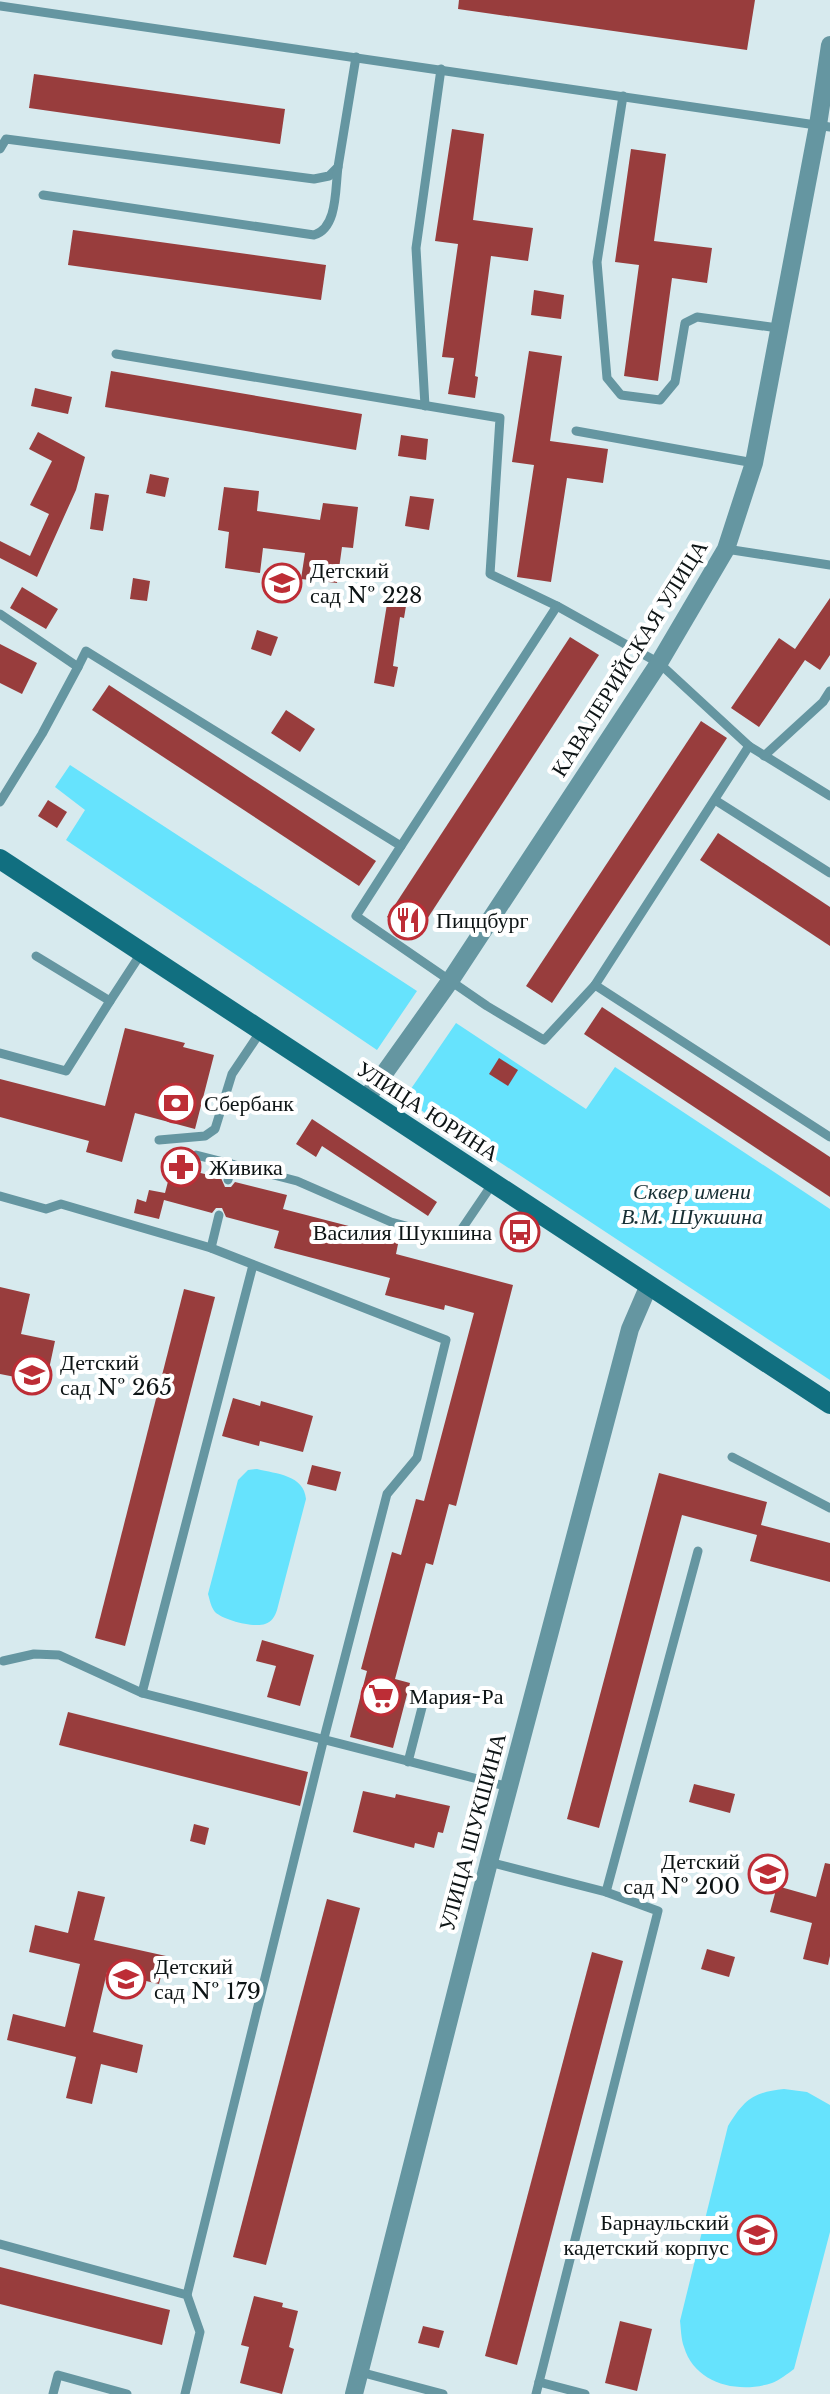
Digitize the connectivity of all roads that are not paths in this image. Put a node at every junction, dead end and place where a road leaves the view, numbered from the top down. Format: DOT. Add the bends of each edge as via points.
graph roads {
  1 [pos="0,6"];
  2 [pos="830,45"];
  3 [pos="356,57"];
  4 [pos="441,69"];
  5 [pos="623,96"];
  6 [pos="824,126"];
  7 [pos="0,149"];
  8 [pos="338,167"];
  9 [pos="43,195"];
  10 [pos="778,328"];
  11 [pos="116,354"];
  12 [pos="425,406"];
  13 [pos="576,431"];
  14 [pos="754,463"];
  15 [pos="726,549"];
  16 [pos="830,565"];
  17 [pos="557,606"];
  18 [pos="0,614"];
  19 [pos="659,663"];
  20 [pos="78,667"];
  21 [pos="830,691"];
  22 [pos="749,746"];
  23 [pos="764,756"];
  24 [pos="830,796"];
  25 [pos="715,800"];
  26 [pos="0,802"];
  27 [pos="401,846"];
  28 [pos="0,859"];
  29 [pos="830,873"];
  30 [pos="142,952"];
  31 [pos="36,956"];
  32 [pos="450,981"];
  33 [pos="595,985"];
  34 [pos="110,1001"];
  35 [pos="261,1031"];
  36 [pos="0,1053"];
  37 [pos="366,1099"];
  38 [pos="830,1137"];
  39 [pos="159,1140"];
  40 [pos="196,1155"];
  41 [pos="232,1164"];
  42 [pos="228,1180"];
  43 [pos="493,1183"];
  44 [pos="0,1196"];
  45 [pos="219,1215"];
  46 [pos="211,1248"];
  47 [pos="253,1265"];
  48 [pos="649,1285"];
  49 [pos="830,1404"];
  50 [pos="732,1457"];
  51 [pos="830,1508"];
  52 [pos="698,1551"];
  53 [pos="3,1661"];
  54 [pos="426,1692"];
  55 [pos="142,1693"];
  56 [pos="323,1742"];
  57 [pos="408,1762"];
  58 [pos="509,1787"];
  59 [pos="489,1862"];
  60 [pos="606,1892"];
  61 [pos="0,2244"];
  62 [pos="187,2295"];
  63 [pos="360,2372"];
  64 [pos="539,2382"];
  65 [pos="53,2394"];
  66 [pos="127,2394"];
  67 [pos="185,2394"];
  68 [pos="354,2394"];
  69 [pos="443,2394"];
  70 [pos="536,2394"];
  71 [pos="585,2394"];
  1 -- 3 [label="lane"];
  2 -- 6 [label="street, КАВАЛЕРИЙСКАЯ УЛИЦА"];
  3 -- 4 [label="lane"];
  3 -- 8 [label="lane"];
  4 -- 5 [label="lane"];
  4 -- 12 [label="lane" via="416,248"];
  5 -- 6 [label="lane"];
  5 -- 10 [label="lane" via="597,262 607,378 621,395 660,400 675,382 685,323 697,317"];
  6 -- 10 [label="street, КАВАЛЕРИЙСКАЯ УЛИЦА"];
  7 -- 8 [label="lane" via="6,139 314,179 329,176"];
  8 -- 9 [label="lane" via="330,220 322,233 314,235"];
  10 -- 14 [label="street, КАВАЛЕРИЙСКАЯ УЛИЦА"];
  11 -- 12 [label="lane"];
  12 -- 17 [label="lane" via="500,418 490,574"];
  13 -- 14 [label="lane"];
  14 -- 15 [label="street, КАВАЛЕРИЙСКАЯ УЛИЦА"];
  15 -- 16 [label="lane"];
  15 -- 19 [label="street, КАВАЛЕРИЙСКАЯ УЛИЦА"];
  17 -- 19 [label="lane"];
  17 -- 27 [label="lane"];
  18 -- 20 [label="lane"];
  19 -- 22 [label="lane"];
  19 -- 32 [label="street, КАВАЛЕРИЙСКАЯ УЛИЦА"];
  20 -- 26 [label="lane"];
  20 -- 27 [label="lane" via="86,651"];
  21 -- 23 [label="lane"];
  22 -- 23 [label="lane"];
  22 -- 25 [label="lane"];
  23 -- 24 [label="lane"];
  25 -- 29 [label="lane"];
  25 -- 33 [label="lane"];
  27 -- 32 [label="lane" via="356,916"];
  28 -- 30 [label="street, УЛИЦА ЮРИНА"];
  30 -- 34 [label="lane"];
  30 -- 35 [label="street, УЛИЦА ЮРИНА"];
  31 -- 34 [label="lane"];
  32 -- 33 [label="lane" via="544,1040"];
  32 -- 37 [label="street, КАВАЛЕРИЙСКАЯ УЛИЦА"];
  33 -- 38 [label="lane"];
  34 -- 36 [label="lane" via="66,1071"];
  35 -- 37 [label="street, УЛИЦА ЮРИНА"];
  35 -- 39 [label="lane" via="232,1074 215,1129 205,1136"];
  37 -- 43 [label="street, УЛИЦА ЮРИНА"];
  40 -- 41 [label="lane"];
  41 -- 42 [label="lane"];
  41 -- 43 [label="lane" via="297,1181 391,1222 455,1239"];
  43 -- 48 [label="street, УЛИЦА ЮРИНА"];
  44 -- 46 [label="lane" via="46,1209 61,1204"];
  45 -- 46 [label="lane"];
  46 -- 47 [label="lane"];
  47 -- 55 [label="lane"];
  47 -- 56 [label="lane" via="446,1340 417,1458 387,1494"];
  48 -- 49 [label="street, УЛИЦА ЮРИНА"];
  48 -- 58 [label="street, УЛИЦА ШУКШИНА" via="630,1329"];
  50 -- 51 [label="lane"];
  52 -- 60 [label="lane"];
  53 -- 55 [label="lane" via="59,1655"];
  54 -- 57 [label="lane"];
  55 -- 56 [label="lane"];
  56 -- 57 [label="lane"];
  56 -- 62 [label="lane"];
  57 -- 58 [label="lane"];
  58 -- 59 [label="street, УЛИЦА ШУКШИНА"];
  59 -- 60 [label="lane"];
  59 -- 63 [label="street, УЛИЦА ШУКШИНА"];
  60 -- 64 [label="lane" via="658,1911"];
  61 -- 62 [label="lane"];
  62 -- 67 [label="lane" via="200,2332"];
  63 -- 68 [label="street, УЛИЦА ШУКШИНА"];
  63 -- 69 [label="lane"];
  64 -- 70 [label="lane"];
  64 -- 71 [label="lane"];
  65 -- 66 [label="lane" via="58,2375"];
}
